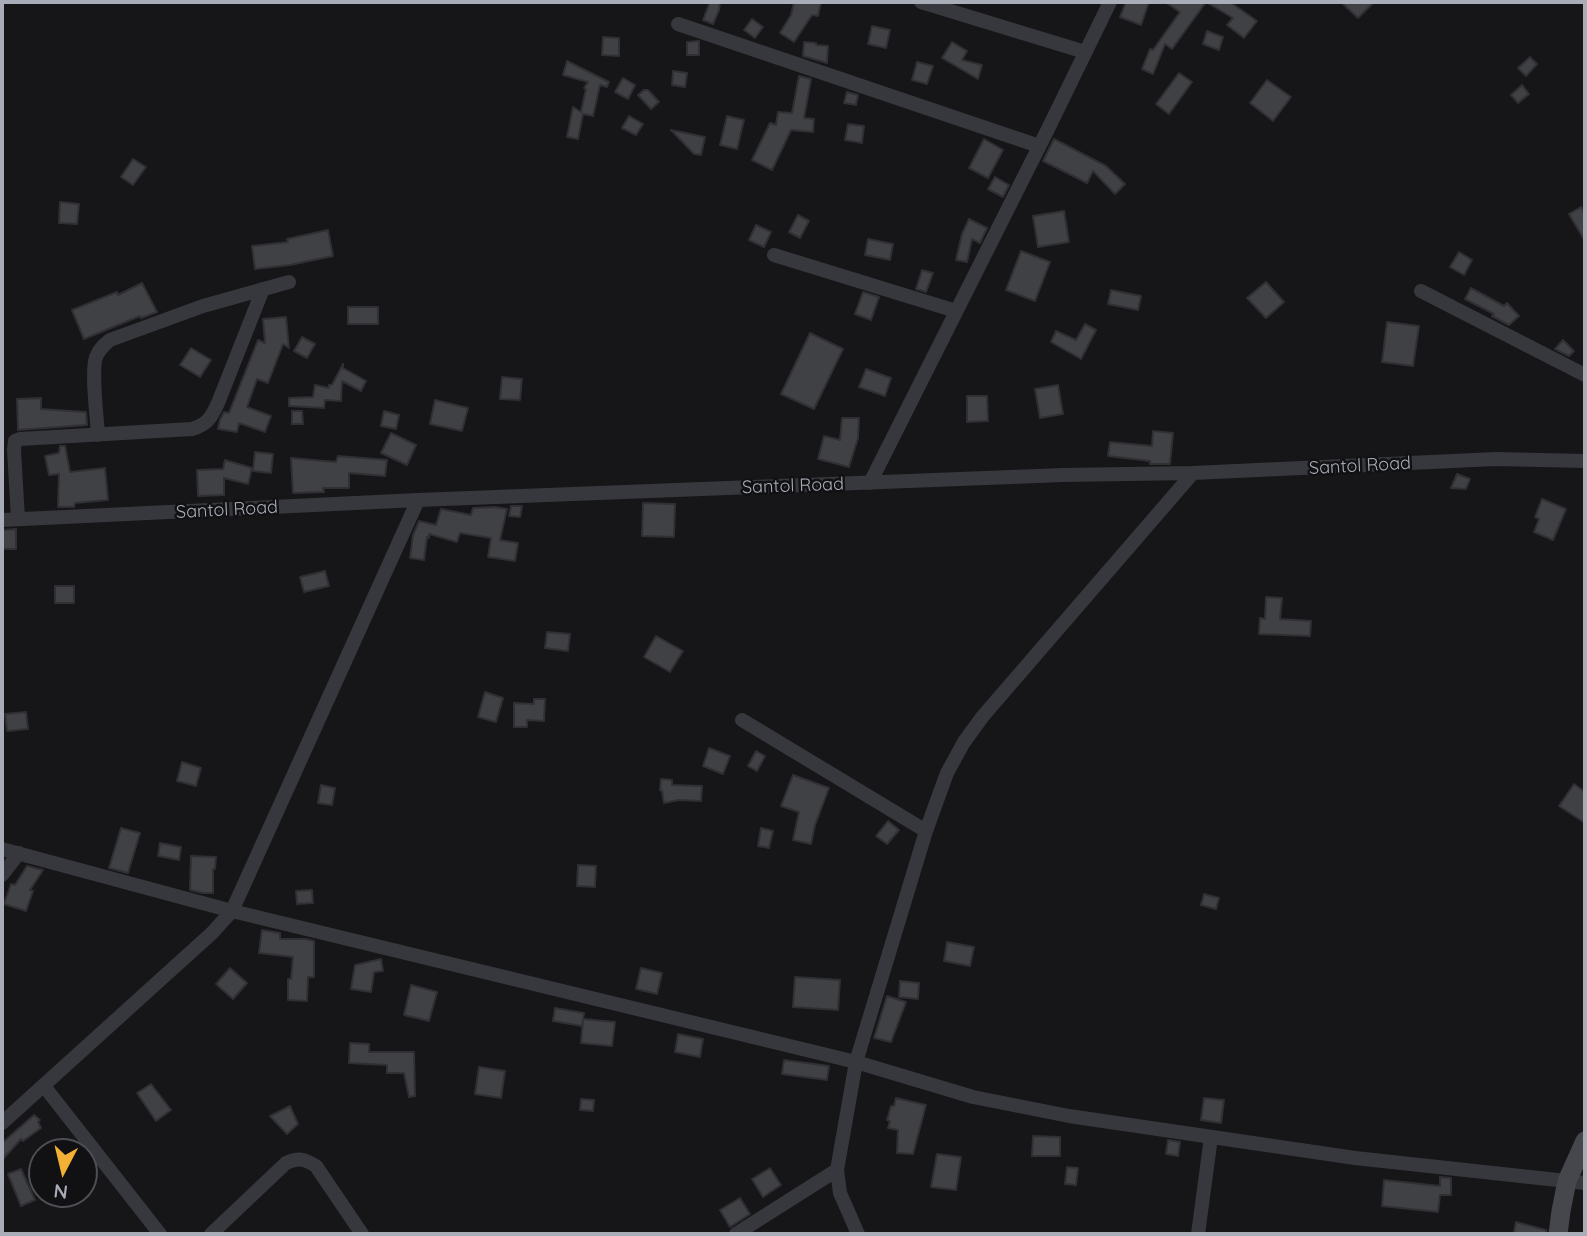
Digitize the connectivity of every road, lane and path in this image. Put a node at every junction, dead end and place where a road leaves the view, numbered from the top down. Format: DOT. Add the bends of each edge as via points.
graph roads {
  1 [pos="921,2"];
  2 [pos="1110,2"];
  3 [pos="678,24"];
  4 [pos="1086,52"];
  5 [pos="1039,146"];
  6 [pos="774,254"];
  7 [pos="289,282"];
  8 [pos="262,289"];
  9 [pos="1421,292"];
  10 [pos="956,311"];
  11 [pos="1585,375"];
  12 [pos="97,435"];
  13 [pos="1585,461"];
  14 [pos="1193,473"];
  15 [pos="870,483"];
  16 [pos="418,500"];
  17 [pos="18,519"];
  18 [pos="2,520"];
  19 [pos="742,720"];
  20 [pos="926,831"];
  21 [pos="2,849"];
  22 [pos="19,853"];
  23 [pos="2,875"];
  24 [pos="232,911"];
  25 [pos="856,1062"];
  26 [pos="44,1086"];
  27 [pos="2,1123"];
  28 [pos="1211,1137"];
  29 [pos="1585,1142"];
  30 [pos="836,1170"];
  31 [pos="1576,1182"];
  32 [pos="160,1234"];
  33 [pos="211,1234"];
  34 [pos="362,1234"];
  35 [pos="736,1234"];
  36 [pos="858,1234"];
  37 [pos="1198,1234"];
  38 [pos="1558,1234"];
  1 -- 4 [label="street"];
  2 -- 4 [label="street"];
  3 -- 5 [label="street"];
  4 -- 5 [label="street"];
  5 -- 10 [label="street"];
  6 -- 10 [label="street"];
  7 -- 8 [label="street"];
  8 -- 12 [label="street" via="218,403 204,425"];
  8 -- 12 [label="street" via="203,306 110,340 100,348 94,371"];
  9 -- 11 [label="street"];
  10 -- 15 [label="street"];
  12 -- 17 [label="street" via="15,441"];
  13 -- 14 [label="street, Santol Road" via="1496,459"];
  14 -- 15 [label="street, Santol Road"];
  14 -- 20 [label="street" via="983,716 947,773"];
  15 -- 16 [label="street, Santol Road"];
  16 -- 17 [label="street, Santol Road"];
  16 -- 24 [label="street"];
  17 -- 18 [label="street, Santol Road"];
  19 -- 20 [label="street"];
  20 -- 25 [label="street"];
  21 -- 22 [label="street"];
  22 -- 23 [label="street"];
  22 -- 24 [label="street"];
  24 -- 25 [label="street"];
  24 -- 26 [label="street"];
  25 -- 28 [label="street" via="973,1097"];
  25 -- 30 [label="street"];
  26 -- 27 [label="street"];
  26 -- 32 [label="street"];
  28 -- 31 [label="street"];
  28 -- 37 [label="street"];
  29 -- 31 [label="street"];
  30 -- 35 [label="street"];
  30 -- 36 [label="street" via="840,1193"];
  31 -- 38 [label="street" via="1561,1211"];
  33 -- 34 [label="street" via="286,1163 297,1158 316,1166"];
}
